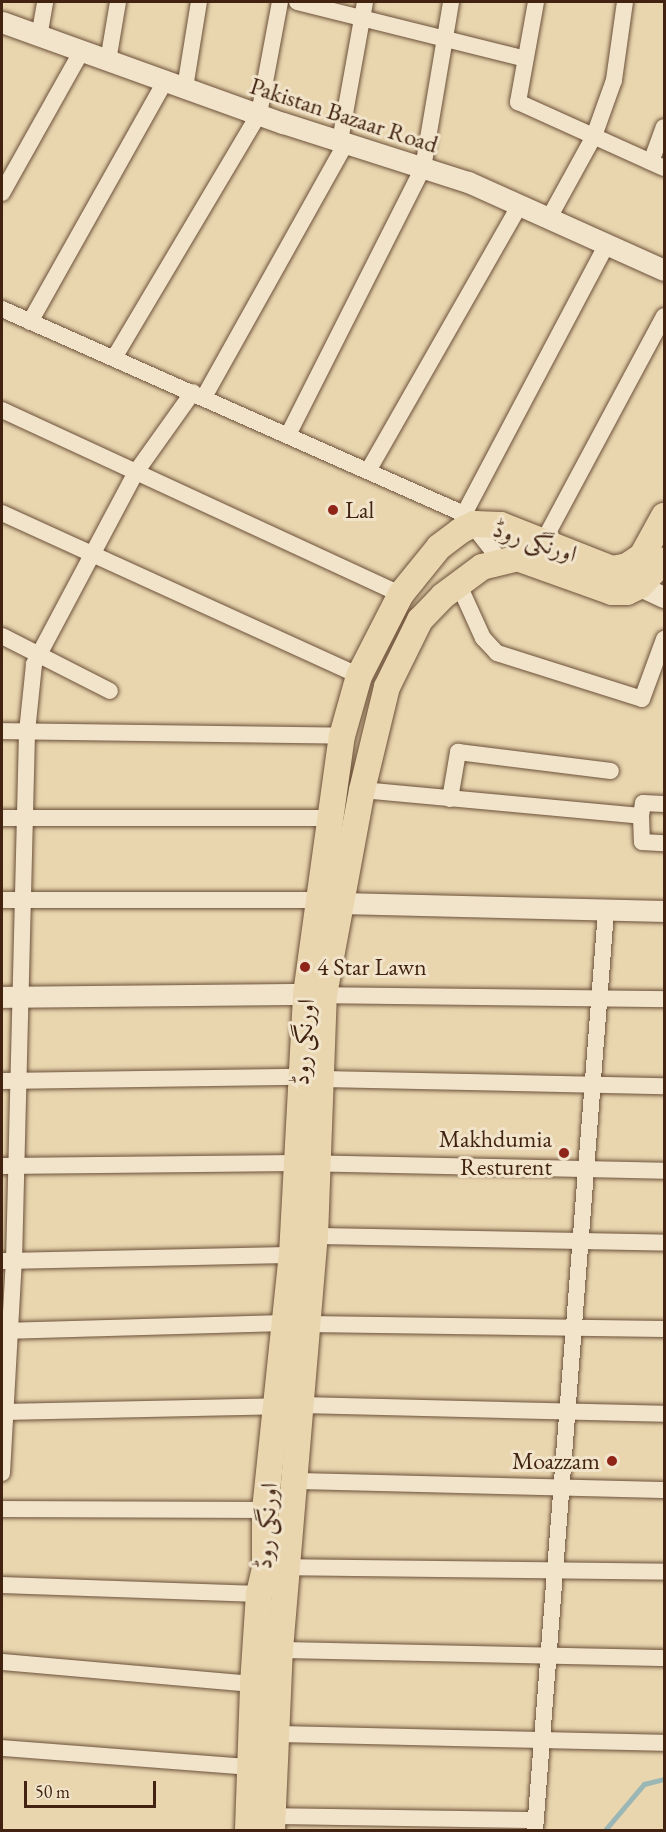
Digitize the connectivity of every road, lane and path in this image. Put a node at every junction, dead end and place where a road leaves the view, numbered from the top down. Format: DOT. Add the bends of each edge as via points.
graph roads {
  1 [pos="45,2"];
  2 [pos="118,2"];
  3 [pos="199,2"];
  4 [pos="280,2"];
  5 [pos="297,2"];
  6 [pos="451,2"];
  7 [pos="536,2"];
  8 [pos="625,2"];
  9 [pos="363,10"];
  10 [pos="3,25"];
  11 [pos="39,37"];
  12 [pos="444,38"];
  13 [pos="81,52"];
  14 [pos="525,58"];
  15 [pos="108,61"];
  16 [pos="175,85"];
  17 [pos="259,114"];
  18 [pos="664,127"];
  19 [pos="594,136"];
  20 [pos="343,142"];
  21 [pos="658,165"];
  22 [pos="423,168"];
  23 [pos="2,193"];
  24 [pos="520,205"];
  25 [pos="549,218"];
  26 [pos="607,244"];
  27 [pos="664,270"];
  28 [pos="2,309"];
  29 [pos="664,316"];
  30 [pos="30,322"];
  31 [pos="114,358"];
  32 [pos="198,394"];
  33 [pos="2,410"];
  34 [pos="288,435"];
  35 [pos="368,471"];
  36 [pos="136,472"];
  37 [pos="2,513"];
  38 [pos="664,516"];
  39 [pos="469,519"];
  40 [pos="544,540"];
  41 [pos="93,555"];
  42 [pos="500,560"];
  43 [pos="664,560"];
  44 [pos="620,567"];
  45 [pos="458,583"];
  46 [pos="640,586"];
  47 [pos="401,594"];
  48 [pos="664,597"];
  49 [pos="2,636"];
  50 [pos="664,639"];
  51 [pos="39,655"];
  52 [pos="359,676"];
  53 [pos="110,691"];
  54 [pos="2,731"];
  55 [pos="27,732"];
  56 [pos="342,736"];
  57 [pos="611,771"];
  58 [pos="362,790"];
  59 [pos="450,799"];
  60 [pos="664,804"];
  61 [pos="641,816"];
  62 [pos="2,818"];
  63 [pos="26,818"];
  64 [pos="329,818"];
  65 [pos="664,843"];
  66 [pos="2,900"];
  67 [pos="24,900"];
  68 [pos="329,902"];
  69 [pos="606,910"];
  70 [pos="664,911"];
  71 [pos="315,994"];
  72 [pos="12,997"];
  73 [pos="599,998"];
  74 [pos="664,999"];
  75 [pos="311,1078"];
  76 [pos="2,1081"];
  77 [pos="19,1081"];
  78 [pos="592,1084"];
  79 [pos="664,1086"];
  80 [pos="308,1163"];
  81 [pos="8,1166"];
  82 [pos="585,1169"];
  83 [pos="664,1171"];
  84 [pos="315,1236"];
  85 [pos="580,1241"];
  86 [pos="664,1243"];
  87 [pos="292,1256"];
  88 [pos="8,1261"];
  89 [pos="296,1324"];
  90 [pos="573,1328"];
  91 [pos="664,1329"];
  92 [pos="5,1331"];
  93 [pos="289,1405"];
  94 [pos="566,1411"];
  95 [pos="3,1412"];
  96 [pos="664,1414"];
  97 [pos="2,1473"];
  98 [pos="297,1481"];
  99 [pos="561,1486"];
  100 [pos="664,1490"];
  101 [pos="2,1509"];
  102 [pos="265,1510"];
  103 [pos="277,1567"];
  104 [pos="555,1568"];
  105 [pos="664,1572"];
  106 [pos="2,1585"];
  107 [pos="260,1593"];
  108 [pos="280,1650"];
  109 [pos="549,1656"];
  110 [pos="664,1658"];
  111 [pos="2,1662"];
  112 [pos="253,1684"];
  113 [pos="276,1734"];
  114 [pos="543,1740"];
  115 [pos="664,1743"];
  116 [pos="2,1748"];
  117 [pos="249,1767"];
  118 [pos="271,1823"];
  119 [pos="536,1825"];
  120 [pos="248,1830"];
  1 -- 11 [label="street"];
  2 -- 15 [label="street"];
  3 -- 16 [label="street"];
  4 -- 17 [label="street"];
  5 -- 9 [label="street"];
  6 -- 12 [label="street"];
  7 -- 14 [label="street"];
  8 -- 19 [label="street" via="614,80"];
  9 -- 12 [label="street"];
  9 -- 20 [label="street"];
  10 -- 11 [label="street, Pakistan Bazaar Road"];
  11 -- 13 [label="street, Pakistan Bazaar Road"];
  12 -- 14 [label="street"];
  12 -- 22 [label="street"];
  13 -- 15 [label="street, Pakistan Bazaar Road"];
  13 -- 23 [label="street"];
  14 -- 19 [label="street" via="518,102"];
  15 -- 16 [label="street, Pakistan Bazaar Road"];
  16 -- 17 [label="street, Pakistan Bazaar Road"];
  16 -- 30 [label="street"];
  17 -- 20 [label="street, Pakistan Bazaar Road"];
  17 -- 31 [label="street"];
  18 -- 21 [label="street"];
  19 -- 21 [label="street"];
  19 -- 25 [label="street"];
  20 -- 22 [label="street, Pakistan Bazaar Road"];
  20 -- 32 [label="street"];
  22 -- 24 [label="street, Pakistan Bazaar Road"];
  22 -- 34 [label="street"];
  24 -- 25 [label="street, Pakistan Bazaar Road"];
  24 -- 35 [label="street"];
  25 -- 26 [label="street, Pakistan Bazaar Road"];
  26 -- 27 [label="street, Pakistan Bazaar Road"];
  26 -- 39 [label="street"];
  28 -- 30 [label="street"];
  29 -- 40 [label="street"];
  30 -- 31 [label="street"];
  31 -- 32 [label="street"];
  32 -- 34 [label="street"];
  32 -- 36 [label="street"];
  33 -- 36 [label="street"];
  34 -- 35 [label="street"];
  35 -- 39 [label="street"];
  36 -- 41 [label="street"];
  36 -- 47 [label="street"];
  37 -- 41 [label="street"];
  38 -- 44 [label="main road" via="642,556"];
  39 -- 40 [label="main road, اورنگی روڈ"];
  39 -- 42 [label="street"];
  39 -- 47 [label="main road, اورنگی روڈ" via="439,547"];
  40 -- 44 [label="main road, اورنگی روڈ" via="612,568"];
  41 -- 51 [label="street"];
  41 -- 52 [label="street"];
  42 -- 45 [label="main road, اورنگی روڈ"];
  42 -- 46 [label="main road, اورنگی روڈ" via="517,558 612,591 627,592"];
  43 -- 46 [label="main road"];
  44 -- 46 [label="street"];
  45 -- 50 [label="street" via="483,638 497,652 642,699"];
  45 -- 58 [label="main road, اورنگی روڈ" via="420,620 405,646 387,687"];
  46 -- 48 [label="street"];
  47 -- 52 [label="main road, اورنگی روڈ"];
  49 -- 51 [label="street"];
  51 -- 53 [label="street"];
  51 -- 55 [label="street" via="34,664"];
  52 -- 56 [label="main road, اورنگی روڈ"];
  54 -- 55 [label="street"];
  55 -- 56 [label="street"];
  55 -- 63 [label="street"];
  56 -- 64 [label="main road, اورنگی روڈ"];
  57 -- 59 [label="street" via="458,752"];
  58 -- 59 [label="street"];
  58 -- 68 [label="main road, اورنگی روڈ"];
  59 -- 61 [label="street"];
  60 -- 61 [label="street" via="643,803"];
  61 -- 65 [label="street" via="642,842"];
  62 -- 63 [label="street"];
  63 -- 64 [label="street"];
  63 -- 67 [label="street"];
  64 -- 68 [label="main road, اورنگی روڈ"];
  66 -- 67 [label="street"];
  67 -- 68 [label="street"];
  67 -- 72 [label="street"];
  68 -- 69 [label="street"];
  68 -- 71 [label="main road, اورنگی روڈ"];
  69 -- 70 [label="street"];
  69 -- 73 [label="street"];
  71 -- 72 [label="street"];
  71 -- 73 [label="street"];
  71 -- 75 [label="main road, اورنگی روڈ"];
  72 -- 77 [label="street"];
  73 -- 74 [label="street"];
  73 -- 78 [label="street"];
  75 -- 77 [label="street"];
  75 -- 78 [label="street"];
  75 -- 80 [label="main road, اورنگی روڈ"];
  76 -- 77 [label="street"];
  77 -- 81 [label="street"];
  78 -- 79 [label="street"];
  78 -- 82 [label="street"];
  80 -- 81 [label="street"];
  80 -- 82 [label="street"];
  80 -- 84 [label="main road, اورنگی روڈ"];
  80 -- 87 [label="main road, اورنگی روڈ"];
  81 -- 88 [label="street"];
  82 -- 83 [label="street"];
  82 -- 85 [label="street"];
  84 -- 85 [label="street"];
  84 -- 89 [label="main road, اورنگی روڈ"];
  85 -- 86 [label="street"];
  85 -- 90 [label="street"];
  87 -- 88 [label="street"];
  87 -- 89 [label="main road, اورنگی روڈ"];
  88 -- 92 [label="street"];
  89 -- 90 [label="street"];
  89 -- 92 [label="street"];
  89 -- 93 [label="main road, اورنگی روڈ"];
  90 -- 91 [label="street"];
  90 -- 94 [label="street"];
  92 -- 95 [label="street"];
  93 -- 94 [label="street"];
  93 -- 95 [label="street"];
  93 -- 98 [label="main road, اورنگی روڈ"];
  93 -- 102 [label="main road, اورنگی روڈ"];
  94 -- 96 [label="street"];
  94 -- 99 [label="street"];
  95 -- 97 [label="street"];
  98 -- 99 [label="street"];
  98 -- 103 [label="main road, اورنگی روڈ"];
  99 -- 100 [label="street"];
  99 -- 104 [label="street"];
  101 -- 102 [label="street"];
  102 -- 103 [label="main road, اورنگی روڈ"];
  103 -- 104 [label="street"];
  103 -- 107 [label="main road, اورنگی روڈ"];
  103 -- 108 [label="main road, اورنگی روڈ"];
  104 -- 105 [label="street"];
  104 -- 109 [label="street"];
  106 -- 107 [label="street"];
  107 -- 112 [label="main road, اورنگی روڈ"];
  108 -- 109 [label="street"];
  108 -- 113 [label="main road, اورنگی روڈ"];
  109 -- 110 [label="street"];
  109 -- 114 [label="street"];
  111 -- 112 [label="street"];
  112 -- 117 [label="main road, اورنگی روڈ"];
  113 -- 114 [label="street"];
  113 -- 118 [label="main road, اورنگی روڈ"];
  114 -- 115 [label="street"];
  114 -- 119 [label="street"];
  116 -- 117 [label="street"];
  117 -- 120 [label="main road, اورنگی روڈ"];
  118 -- 119 [label="street"];
}
